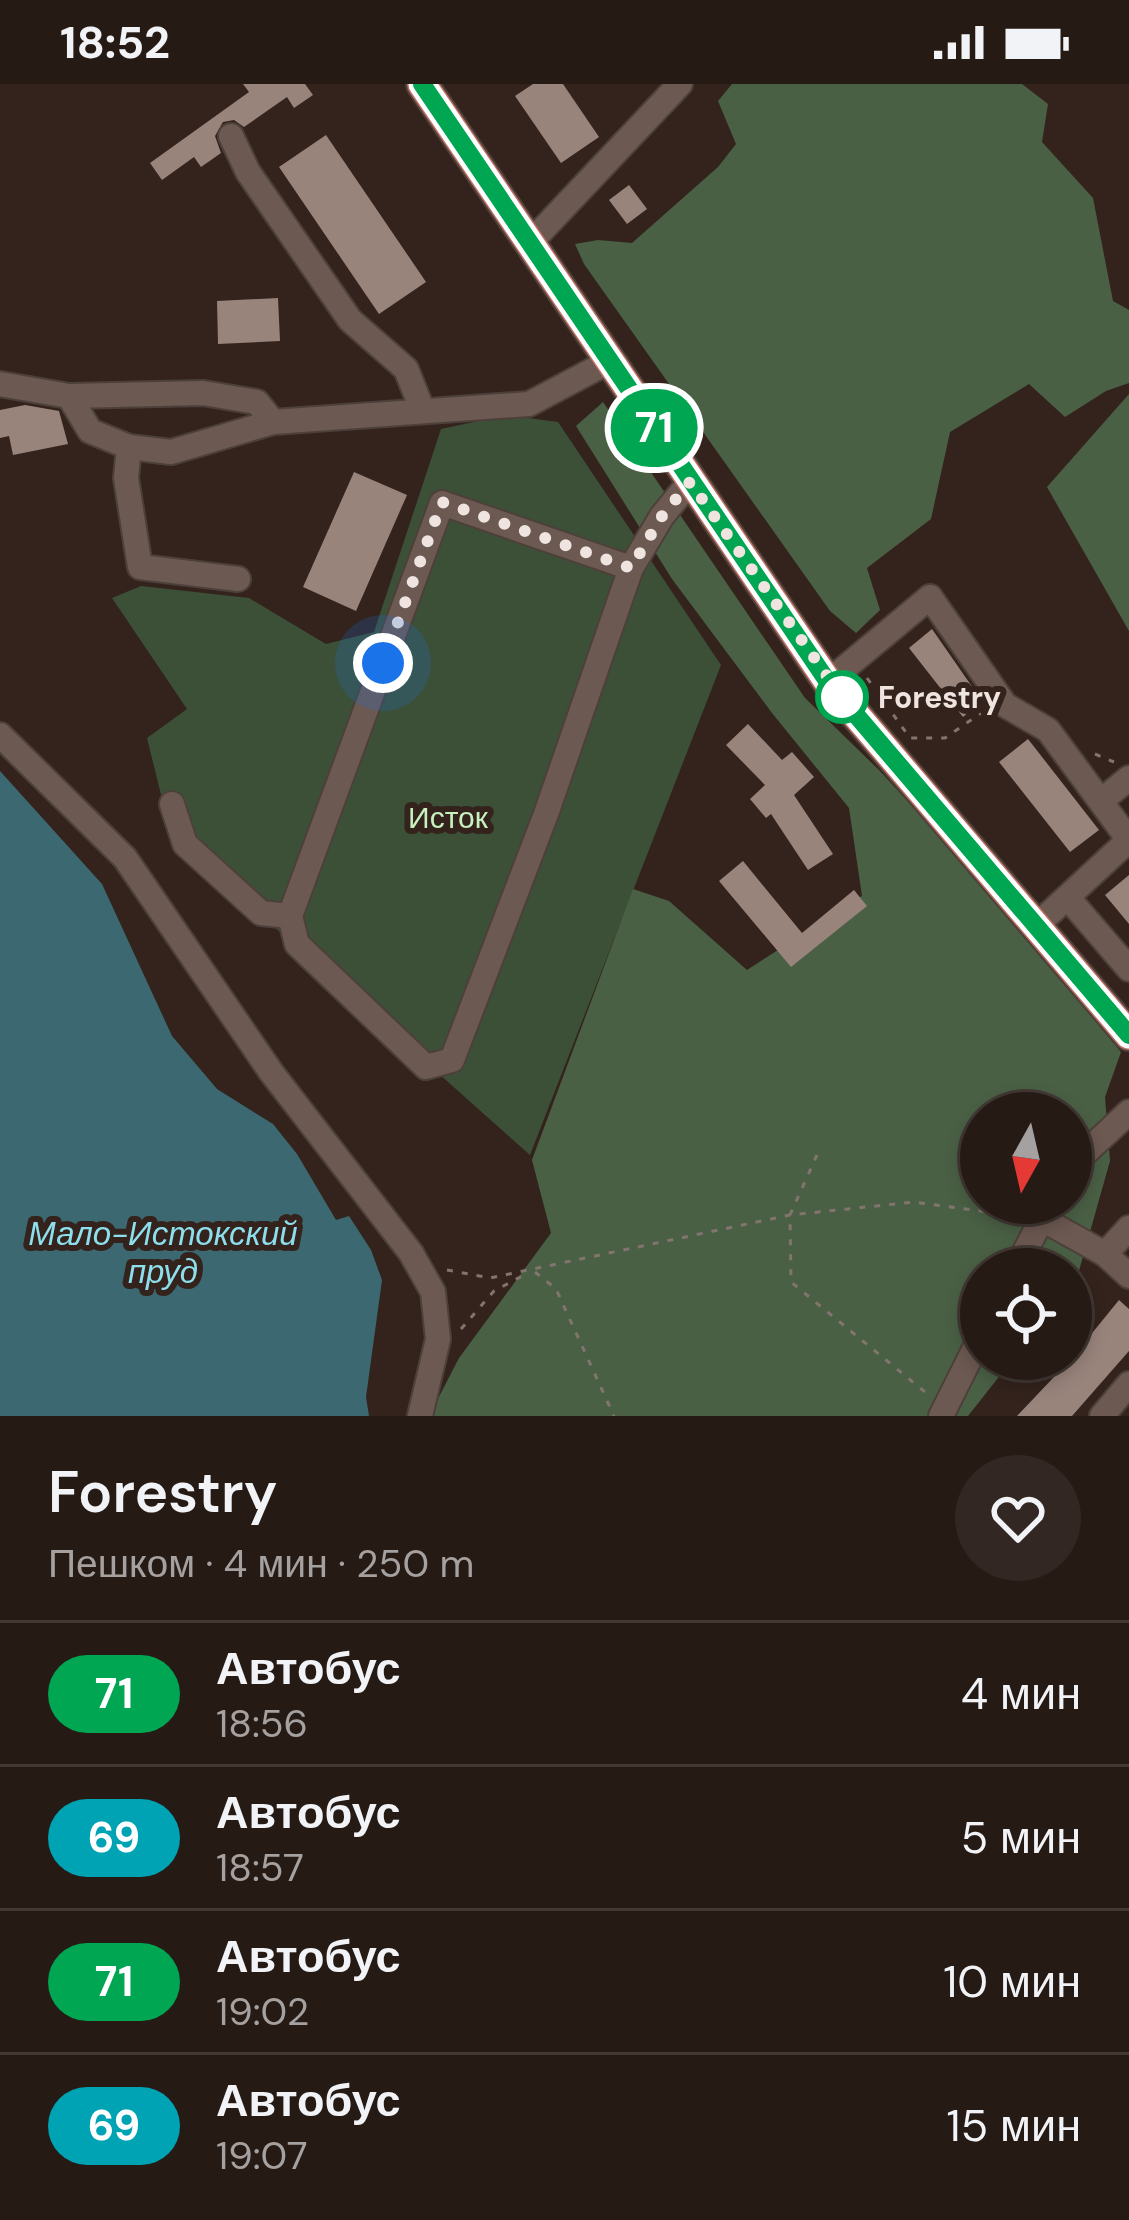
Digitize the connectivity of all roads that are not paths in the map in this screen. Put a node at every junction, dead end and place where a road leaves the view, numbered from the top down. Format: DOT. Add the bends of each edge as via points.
graph roads {
  1 [pos="422,84"];
  2 [pos="680,84"];
  3 [pos="231,136"];
  4 [pos="530,243"];
  5 [pos="610,361"];
  6 [pos="0,384"];
  7 [pos="69,395"];
  8 [pos="422,409"];
  9 [pos="272,422"];
  10 [pos="130,447"];
  11 [pos="690,482"];
  12 [pos="631,568"];
  13 [pos="238,579"];
  14 [pos="828,682"];
  15 [pos="0,735"];
  16 [pos="1129,778"];
  17 [pos="1101,801"];
  18 [pos="172,804"];
  19 [pos="1068,898"];
  20 [pos="290,916"];
  21 [pos="1037,925"];
  22 [pos="1129,969"];
  23 [pos="1129,1035"];
  24 [pos="1129,1112"];
  25 [pos="1092,1146"];
  26 [pos="1064,1224"];
  27 [pos="1129,1228"];
  28 [pos="1106,1254"];
  29 [pos="1129,1276"];
  30 [pos="960,1378"];
  31 [pos="1129,1384"];
  32 [pos="943,1412"];
  33 [pos="420,1416"];
  34 [pos="1102,1416"];
  1 -- 4 [label="main road"];
  2 -- 4 [label="street"];
  3 -- 8 [label="street" via="350,320 406,369"];
  4 -- 5 [label="main road"];
  5 -- 8 [label="street" via="529,404"];
  5 -- 11 [label="main road"];
  6 -- 7 [label="street"];
  7 -- 9 [label="street" via="203,393 257,402"];
  7 -- 10 [label="street" via="90,430"];
  8 -- 9 [label="street"];
  9 -- 10 [label="street" via="172,452"];
  10 -- 13 [label="street" via="126,478 140,567"];
  11 -- 12 [label="street"];
  11 -- 14 [label="main road"];
  12 -- 20 [label="street" via="442,502"];
  12 -- 20 [label="street" via="452,1060 426,1067 298,944"];
  14 -- 17 [label="street" via="931,597 1005,705 1048,730"];
  14 -- 21 [label="main road"];
  15 -- 33 [label="street" via="125,858 271,1072 411,1253 433,1292 438,1339"];
  16 -- 17 [label="street"];
  17 -- 19 [label="street" via="1129,840"];
  18 -- 20 [label="street" via="185,844 260,913"];
  19 -- 21 [label="street"];
  19 -- 22 [label="street"];
  21 -- 23 [label="main road"];
  24 -- 25 [label="street"];
  26 -- 28 [label="street"];
  27 -- 28 [label="street"];
  28 -- 29 [label="street"];
  30 -- 32 [label="street"];
  31 -- 34 [label="street"];
}
